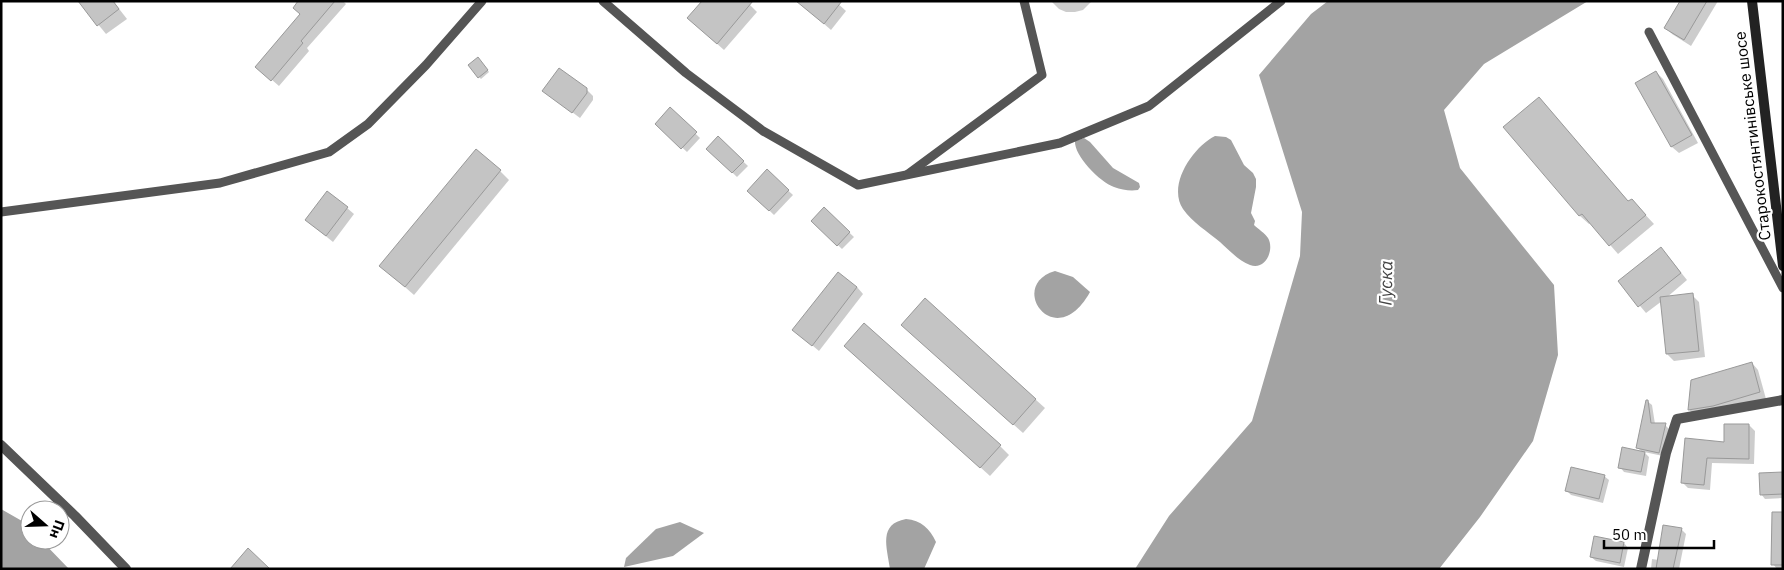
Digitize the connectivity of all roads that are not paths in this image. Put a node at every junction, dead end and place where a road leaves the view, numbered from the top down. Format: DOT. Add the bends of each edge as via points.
graph roads {
  1 [pos="482,1"];
  2 [pos="603,1"];
  3 [pos="1024,1"];
  4 [pos="1281,1"];
  5 [pos="1752,1"];
  6 [pos="1649,32"];
  7 [pos="906,175"];
  8 [pos="1,212"];
  9 [pos="1783,266"];
  10 [pos="1783,288"];
  11 [pos="1783,400"];
  12 [pos="1,445"];
  13 [pos="126,569"];
  14 [pos="1641,569"];
  1 -- 8 [label="lane" via="426,65 374,117 329,152 220,183"];
  2 -- 7 [label="lane" via="686,74 763,132 858,185"];
  3 -- 7 [label="lane" via="1042,75"];
  4 -- 7 [label="lane" via="1149,106 1060,143"];
  5 -- 9 [label="main road, Старокостянтинівське шосе"];
  6 -- 10 [label="lane"];
  11 -- 14 [label="street" via="1678,420 1666,453"];
  12 -- 13 [label="street"];
}
